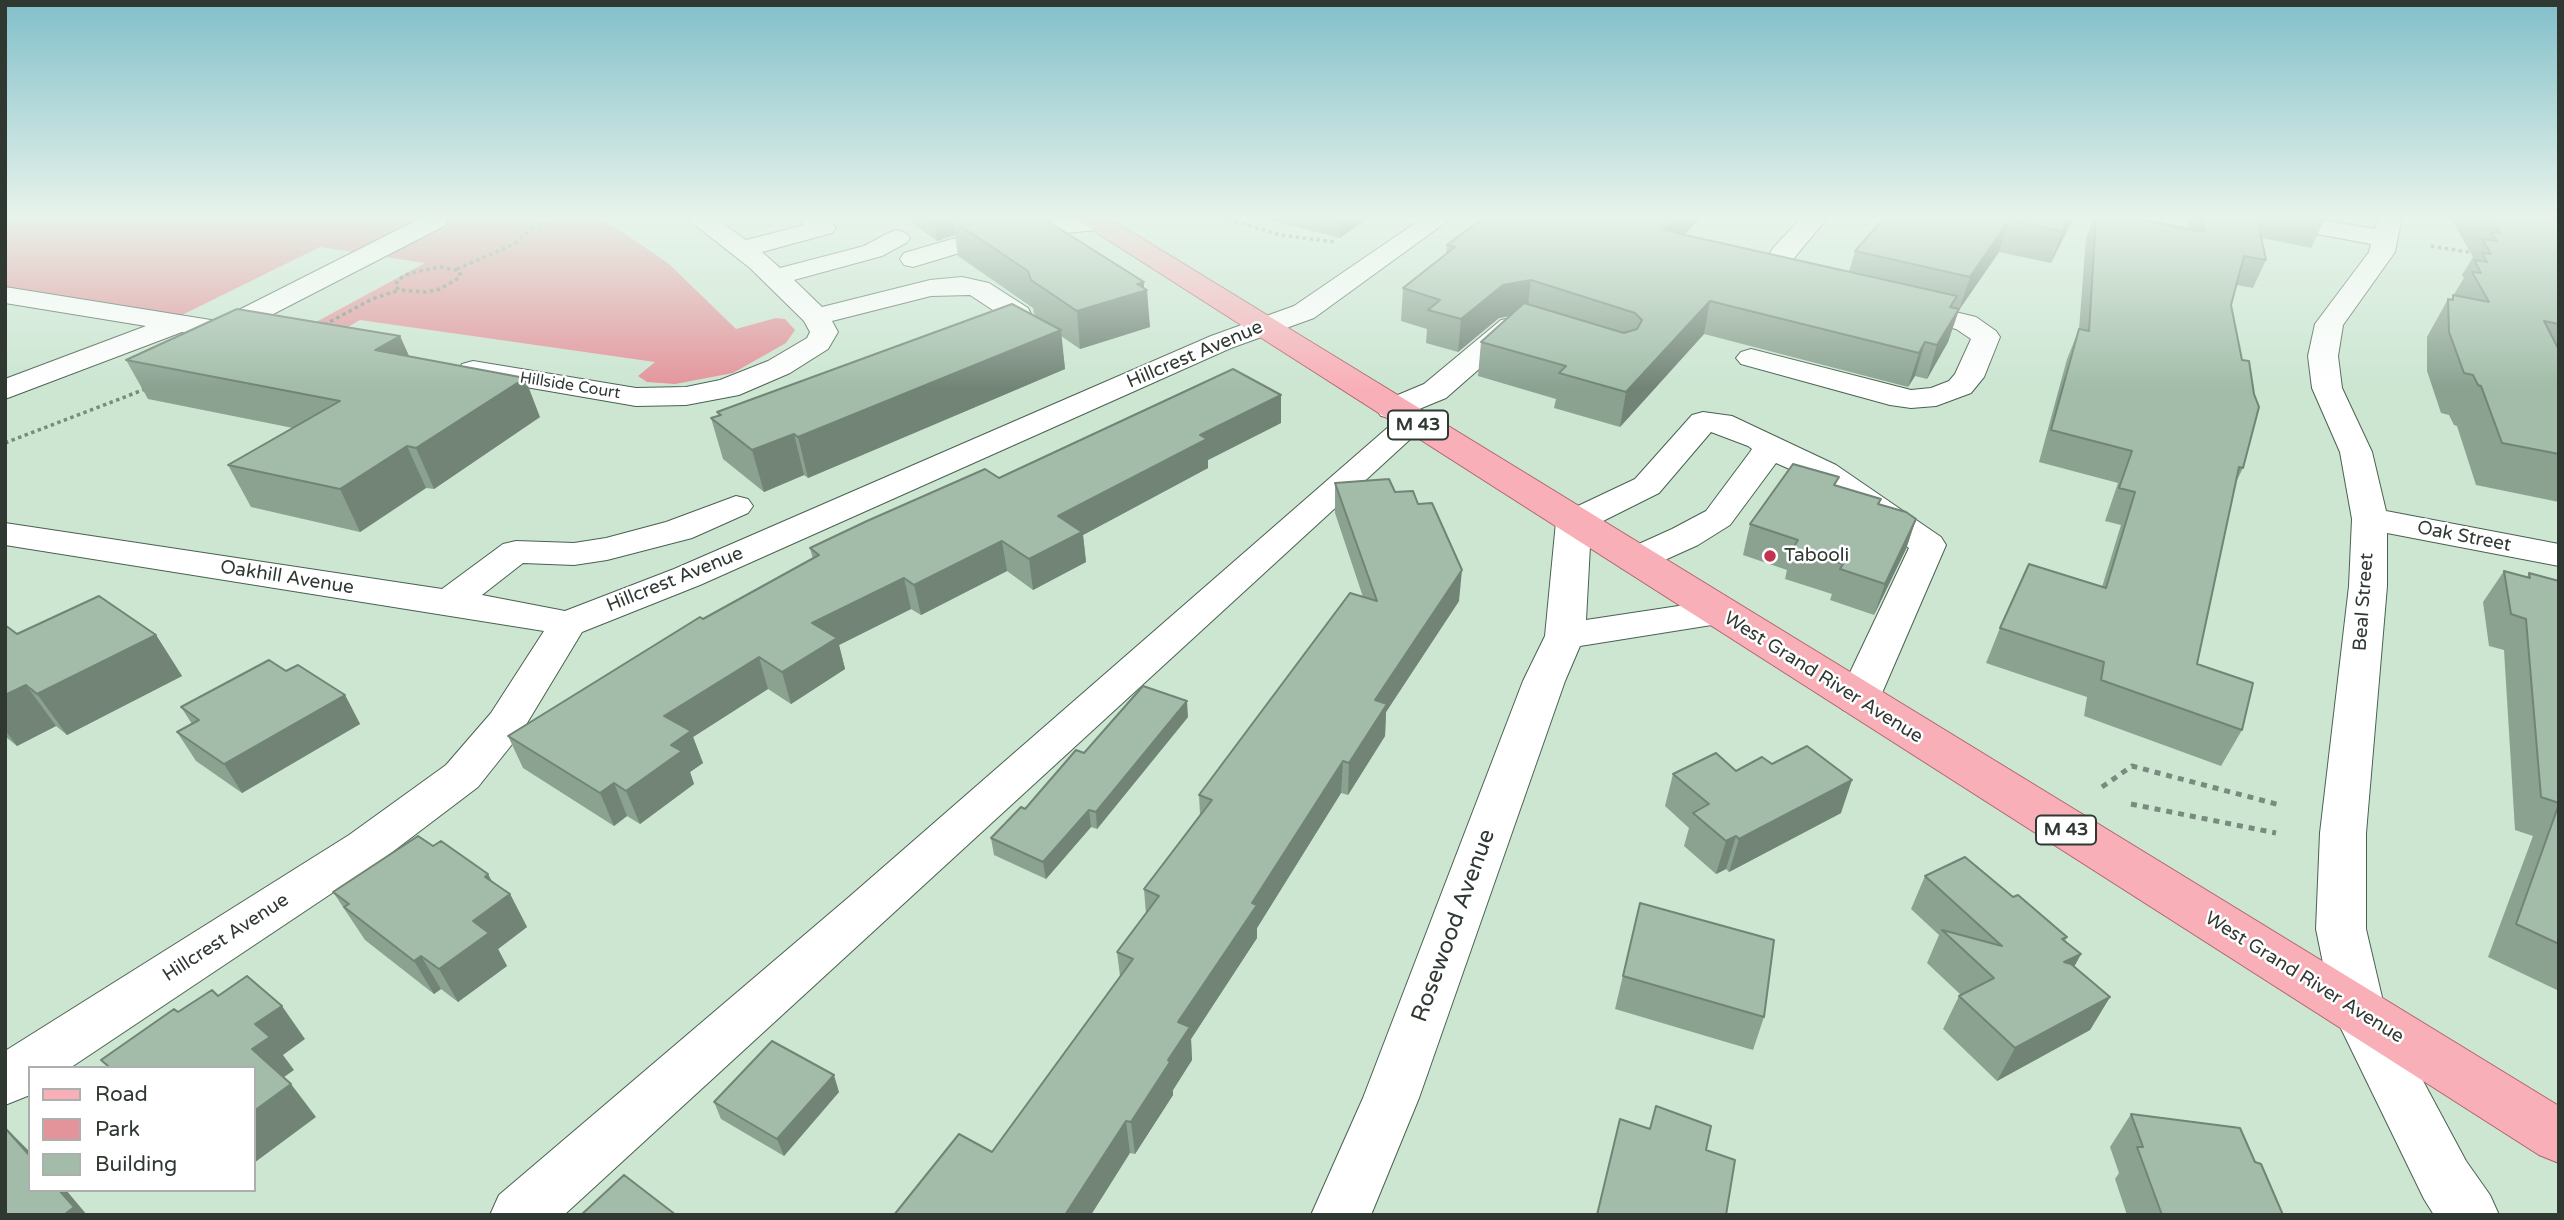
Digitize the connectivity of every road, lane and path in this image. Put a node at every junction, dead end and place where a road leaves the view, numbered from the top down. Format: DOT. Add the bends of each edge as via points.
graph roads {
  1 [pos="330,274"];
  2 [pos="408,274"];
  3 [pos="460,274"];
  4 [pos="772,274"];
  5 [pos="787,274"];
  6 [pos="931,274"];
  7 [pos="1178,274"];
  8 [pos="1359,274"];
  9 [pos="1781,274"];
  10 [pos="2367,274"];
  11 [pos="776,277"];
  12 [pos="930,288"];
  13 [pos="399,290"];
  14 [pos="1832,291"];
  15 [pos="5,295"];
  16 [pos="1872,300"];
  17 [pos="816,317"];
  18 [pos="177,324"];
  19 [pos="324,325"];
  20 [pos="1262,327"];
  21 [pos="221,330"];
  22 [pos="1549,332"];
  23 [pos="281,339"];
  24 [pos="969,348"];
  25 [pos="1751,358"];
  26 [pos="445,366"];
  27 [pos="155,386"];
  28 [pos="5,390"];
  29 [pos="1403,415"];
  30 [pos="5,443"];
  31 [pos="1769,447"];
  32 [pos="736,506"];
  33 [pos="2370,519"];
  34 [pos="1574,522"];
  35 [pos="5,534"];
  36 [pos="2559,555"];
  37 [pos="1634,560"];
  38 [pos="449,603"];
  39 [pos="1718,612"];
  40 [pos="568,624"];
  41 [pos="1566,636"];
  42 [pos="1858,700"];
  43 [pos="2102,787"];
  44 [pos="2131,804"];
  45 [pos="2280,805"];
  46 [pos="2276,833"];
  47 [pos="2359,1012"];
  48 [pos="28,1066"];
  49 [pos="28,1066"];
  50 [pos="5,1081"];
  51 [pos="2559,1137"];
  52 [pos="520,1215"];
  53 [pos="1341,1215"];
  54 [pos="2469,1215"];
  1 -- 21 [label="street"];
  2 -- 13 [label="path" via="395,285"];
  3 -- 13 [label="path" via="440,289"];
  4 -- 11 [label="street"];
  5 -- 11 [label="street"];
  6 -- 12 [label="street" via="938,280"];
  7 -- 20 [label="main road, West Grand River Avenue / M 43"];
  8 -- 20 [label="street, Hillcrest Avenue" via="1304,312"];
  9 -- 14 [label="street"];
  10 -- 33 [label="street, Beal Street" via="2329,324 2323,356 2327,388 2356,452"];
  11 -- 17 [label="street"];
  12 -- 17 [label="street"];
  12 -- 24 [label="street" via="962,285 979,289 1018,314 1021,322 1012,331"];
  13 -- 19 [label="path"];
  15 -- 18 [label="street"];
  16 -- 25 [label="street" via="1966,323 1986,337 1969,377 1960,387 1936,397 1911,399"];
  17 -- 26 [label="street, Hillside Court" via="824,332 805,352 728,388 686,396 636,397"];
  18 -- 21 [label="street"];
  18 -- 28 [label="street"];
  20 -- 29 [label="main road, West Grand River Avenue / M 43"];
  20 -- 40 [label="street, Hillcrest Avenue" via="687,577"];
  21 -- 23 [label="street"];
  22 -- 29 [label="street" via="1526,324 1511,326"];
  27 -- 30 [label="path"];
  29 -- 34 [label="main road, West Grand River Avenue / M 43"];
  29 -- 52 [label="street" via="866,911"];
  31 -- 34 [label="street" via="1721,423 1703,422 1647,486"];
  31 -- 37 [label="street" via="1718,518"];
  31 -- 42 [label="street" via="1824,472 1927,545"];
  32 -- 38 [label="street" via="679,530 607,549 574,554 516,552"];
  33 -- 36 [label="street, Oak Street"];
  33 -- 47 [label="street, Beal Street" via="2368,586 2343,832 2341,929"];
  34 -- 37 [label="main road, West Grand River Avenue / M 43"];
  34 -- 41 [label="street, Rosewood Avenue"];
  35 -- 38 [label="street, Oakhill Avenue"];
  37 -- 39 [label="main road, West Grand River Avenue / M 43"];
  38 -- 40 [label="street, Oakhill Avenue"];
  39 -- 41 [label="street"];
  39 -- 42 [label="main road, West Grand River Avenue / M 43"];
  40 -- 48 [label="street, Hillcrest Avenue" via="506,723 462,776 366,847"];
  41 -- 53 [label="street, Rosewood Avenue" via="1544,681 1391,1098"];
  42 -- 47 [label="main road, West Grand River Avenue / M 43"];
  43 -- 45 [label="path" via="2132,766"];
  44 -- 46 [label="path"];
  47 -- 51 [label="main road, West Grand River Avenue / M 43"];
  47 -- 54 [label="street, Beal Street" via="2445,1180"];
  49 -- 50 [label="street, Hillcrest Avenue"];
}
